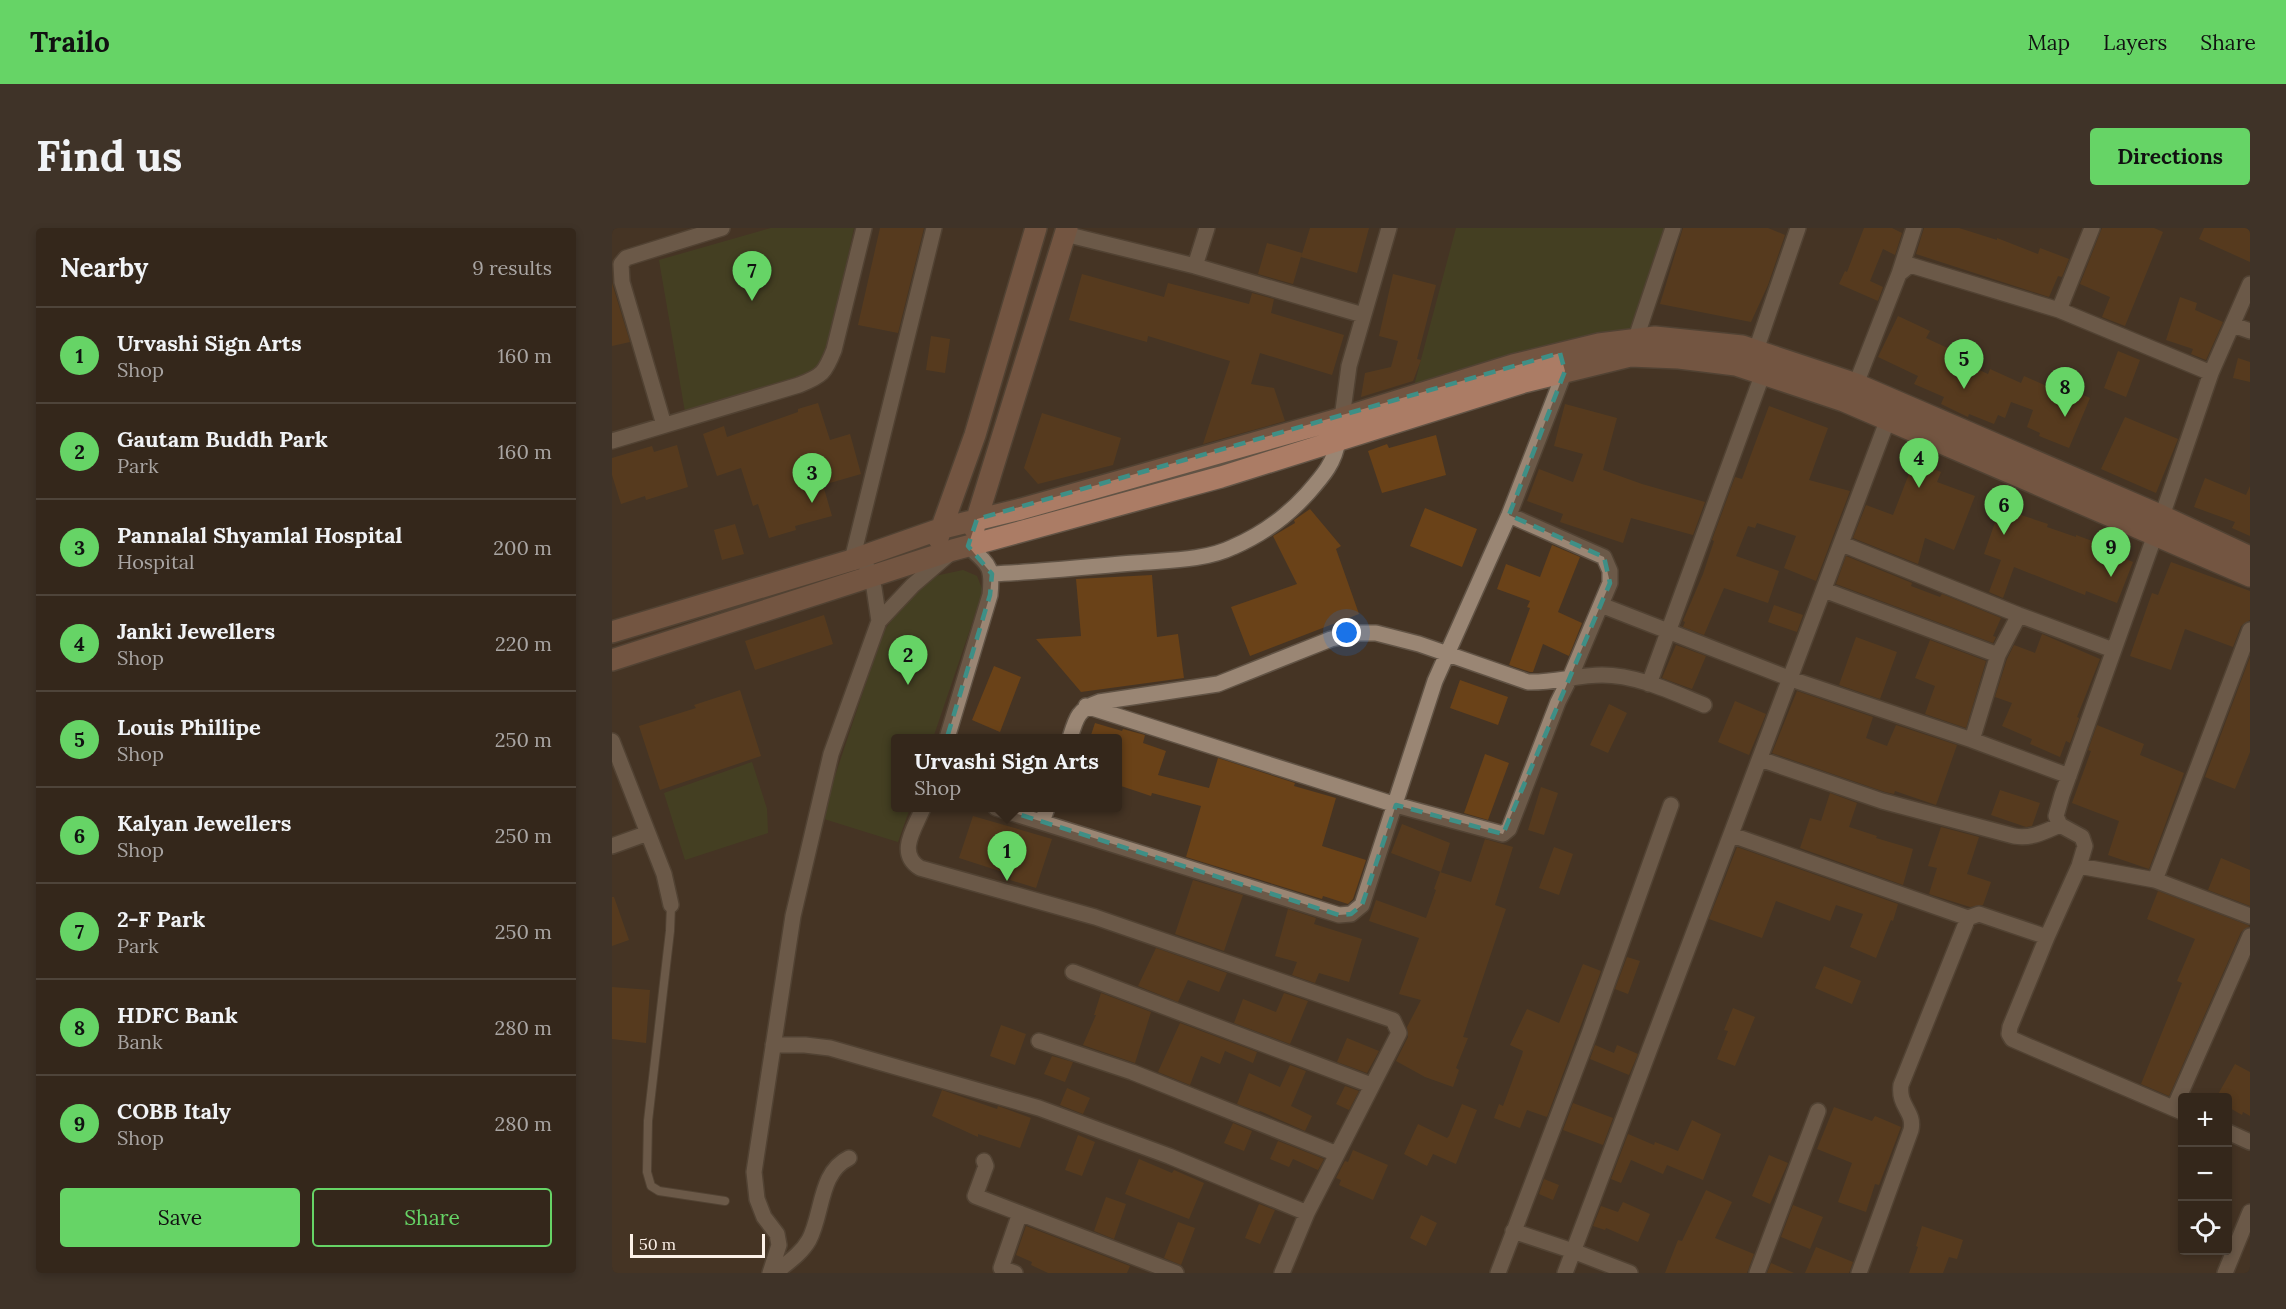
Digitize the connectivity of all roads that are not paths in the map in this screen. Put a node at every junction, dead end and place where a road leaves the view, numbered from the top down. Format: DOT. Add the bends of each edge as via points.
graph roads {
  1 [pos="722,228"];
  2 [pos="864,228"];
  3 [pos="934,228"];
  4 [pos="1036,228"];
  5 [pos="1207,228"];
  6 [pos="1389,228"];
  7 [pos="1673,228"];
  8 [pos="1798,228"];
  9 [pos="1914,228"];
  10 [pos="2092,228"];
  11 [pos="1066,231"];
  12 [pos="1196,266"];
  13 [pos="1899,274"];
  14 [pos="2250,284"];
  15 [pos="2059,310"];
  16 [pos="1363,315"];
  17 [pos="2233,325"];
  18 [pos="2250,331"];
  19 [pos="1636,338"];
  20 [pos="1756,350"];
  21 [pos="1562,362"];
  22 [pos="1763,373"];
  23 [pos="2211,374"];
  24 [pos="1856,384"];
  25 [pos="1342,418"];
  26 [pos="1888,419"];
  27 [pos="664,425"];
  28 [pos="1338,440"];
  29 [pos="612,441"];
  30 [pos="1509,515"];
  31 [pos="977,519"];
  32 [pos="2158,526"];
  33 [pos="943,528"];
  34 [pos="1842,544"];
  35 [pos="961,548"];
  36 [pos="2250,557"];
  37 [pos="858,558"];
  38 [pos="929,558"];
  39 [pos="992,574"];
  40 [pos="2250,576"];
  41 [pos="869,578"];
  42 [pos="1824,590"];
  43 [pos="1601,605"];
  44 [pos="2019,615"];
  45 [pos="879,621"];
  46 [pos="1668,630"];
  47 [pos="2250,630"];
  48 [pos="612,632"];
  49 [pos="2114,650"];
  50 [pos="1447,655"];
  51 [pos="1998,655"];
  52 [pos="612,660"];
  53 [pos="1570,678"];
  54 [pos="1791,679"];
  55 [pos="1649,684"];
  56 [pos="1704,705"];
  57 [pos="1086,706"];
  58 [pos="948,734"];
  59 [pos="1071,734"];
  60 [pos="1972,740"];
  61 [pos="612,741"];
  62 [pos="1760,759"];
  63 [pos="2069,776"];
  64 [pos="1396,805"];
  65 [pos="1671,806"];
  66 [pos="921,812"];
  67 [pos="1026,812"];
  68 [pos="1044,815"];
  69 [pos="2060,825"];
  70 [pos="648,833"];
  71 [pos="1732,835"];
  72 [pos="612,846"];
  73 [pos="2079,866"];
  74 [pos="2155,880"];
  75 [pos="671,905"];
  76 [pos="2250,916"];
  77 [pos="1968,918"];
  78 [pos="2250,936"];
  79 [pos="2047,937"];
  80 [pos="1072,972"];
  81 [pos="1040,1041"];
  82 [pos="773,1045"];
  83 [pos="1371,1085"];
  84 [pos="2185,1093"];
  85 [pos="2178,1110"];
  86 [pos="1818,1111"];
  87 [pos="2232,1134"];
  88 [pos="2250,1142"];
  89 [pos="1337,1154"];
  90 [pos="849,1158"];
  91 [pos="984,1161"];
  92 [pos="725,1201"];
  93 [pos="2250,1212"];
  94 [pos="1020,1213"];
  95 [pos="1307,1213"];
  96 [pos="1513,1231"];
  97 [pos="1573,1251"];
  98 [pos="1005,1271"];
  99 [pos="770,1273"];
  100 [pos="775,1273"];
  101 [pos="1176,1273"];
  102 [pos="1282,1273"];
  103 [pos="1498,1273"];
  104 [pos="1565,1273"];
  105 [pos="1630,1273"];
  106 [pos="1757,1273"];
  107 [pos="1859,1273"];
  108 [pos="2225,1273"];
  1 -- 27 [label="street" via="626,258 621,264 622,282"];
  2 -- 27 [label="street" via="834,350 820,376"];
  3 -- 37 [label="street"];
  4 -- 33 [label="street" via="975,435"];
  5 -- 12 [label="street"];
  6 -- 16 [label="street"];
  7 -- 19 [label="street"];
  8 -- 20 [label="street"];
  9 -- 13 [label="street"];
  10 -- 15 [label="street"];
  11 -- 12 [label="street"];
  11 -- 31 [label="street"];
  12 -- 16 [label="street"];
  13 -- 15 [label="street" via="1910,265 1919,267"];
  13 -- 24 [label="street"];
  14 -- 17 [label="street"];
  15 -- 23 [label="street"];
  16 -- 25 [label="street" via="1349,366"];
  17 -- 18 [label="street"];
  17 -- 23 [label="street"];
  19 -- 20 [label="street" via="1688,339"];
  19 -- 21 [label="street"];
  20 -- 24 [label="street"];
  21 -- 22 [label="street" via="1630,356 1709,361"];
  21 -- 25 [label="street" via="1513,365"];
  21 -- 28 [label="street"];
  21 -- 30 [label="street"];
  22 -- 26 [label="street"];
  22 -- 46 [label="street"];
  23 -- 32 [label="street"];
  24 -- 32 [label="street"];
  25 -- 31 [label="street"];
  26 -- 32 [label="street"];
  26 -- 34 [label="street"];
  27 -- 29 [label="street"];
  28 -- 35 [label="street" via="1221,477"];
  28 -- 39 [label="street" via="1336,455 1324,475 1293,509 1232,548 1165,560"];
  30 -- 43 [label="street" via="1604,557 1610,583"];
  30 -- 50 [label="street"];
  31 -- 33 [label="street"];
  31 -- 35 [label="street"];
  32 -- 36 [label="street"];
  32 -- 40 [label="street"];
  32 -- 49 [label="street"];
  33 -- 37 [label="street"];
  33 -- 38 [label="street"];
  34 -- 42 [label="street"];
  34 -- 44 [label="street"];
  35 -- 38 [label="street"];
  35 -- 39 [label="street" via="984,561"];
  35 -- 45 [label="street" via="913,585"];
  37 -- 41 [label="street"];
  37 -- 48 [label="street"];
  38 -- 41 [label="street"];
  39 -- 58 [label="street" via="990,595"];
  41 -- 45 [label="street"];
  41 -- 52 [label="street"];
  42 -- 51 [label="street"];
  42 -- 54 [label="street"];
  43 -- 46 [label="street"];
  43 -- 53 [label="street"];
  44 -- 49 [label="street"];
  44 -- 51 [label="street"];
  45 -- 82 [label="street" via="831,754 793,916"];
  46 -- 54 [label="street"];
  46 -- 55 [label="street"];
  47 -- 74 [label="street"];
  49 -- 63 [label="street"];
  50 -- 53 [label="street" via="1528,682"];
  50 -- 57 [label="street" via="1376,633 1345,635 1218,684"];
  50 -- 64 [label="street"];
  51 -- 60 [label="street"];
  53 -- 55 [label="street" via="1605,675"];
  53 -- 64 [label="street" via="1509,829 1503,834"];
  54 -- 60 [label="street"];
  54 -- 62 [label="street"];
  55 -- 56 [label="street"];
  57 -- 59 [label="street"];
  57 -- 64 [label="street"];
  60 -- 63 [label="street"];
  61 -- 70 [label="street"];
  62 -- 69 [label="street" via="1882,801 2014,836 2034,836"];
  62 -- 71 [label="street"];
  63 -- 69 [label="street" via="2056,816"];
  64 -- 68 [label="street" via="1362,905 1351,914 1339,915"];
  65 -- 96 [label="street"];
  66 -- 83 [label="street" via="907,856 920,868 1095,917 1394,1020 1399,1033"];
  67 -- 68 [label="street"];
  69 -- 73 [label="street" via="2082,837 2085,846"];
  70 -- 72 [label="street"];
  70 -- 75 [label="street"];
  71 -- 77 [label="street"];
  71 -- 97 [label="street"];
  73 -- 74 [label="street"];
  73 -- 79 [label="street"];
  74 -- 76 [label="street"];
  75 -- 92 [label="lane" via="648,1121 647,1172 651,1186 659,1191"];
  77 -- 79 [label="street" via="1979,914"];
  77 -- 107 [label="street" via="1900,1084 1901,1102 1912,1116 1911,1130"];
  78 -- 84 [label="street"];
  79 -- 85 [label="street" via="2009,1034 2012,1039"];
  80 -- 83 [label="street"];
  81 -- 89 [label="street" via="1132,1072"];
  82 -- 95 [label="street" via="830,1048 1039,1108"];
  82 -- 99 [label="street" via="754,1172 757,1199 779,1245"];
  83 -- 89 [label="street"];
  86 -- 106 [label="street"];
  87 -- 88 [label="street"];
  89 -- 95 [label="street"];
  90 -- 100 [label="street" via="831,1173 808,1241"];
  91 -- 94 [label="street" via="986,1166 975,1196"];
  93 -- 108 [label="street"];
  94 -- 98 [label="street"];
  94 -- 101 [label="street"];
  95 -- 102 [label="street"];
  96 -- 97 [label="street"];
  96 -- 103 [label="street"];
  97 -- 104 [label="street"];
  97 -- 105 [label="street"];
}
